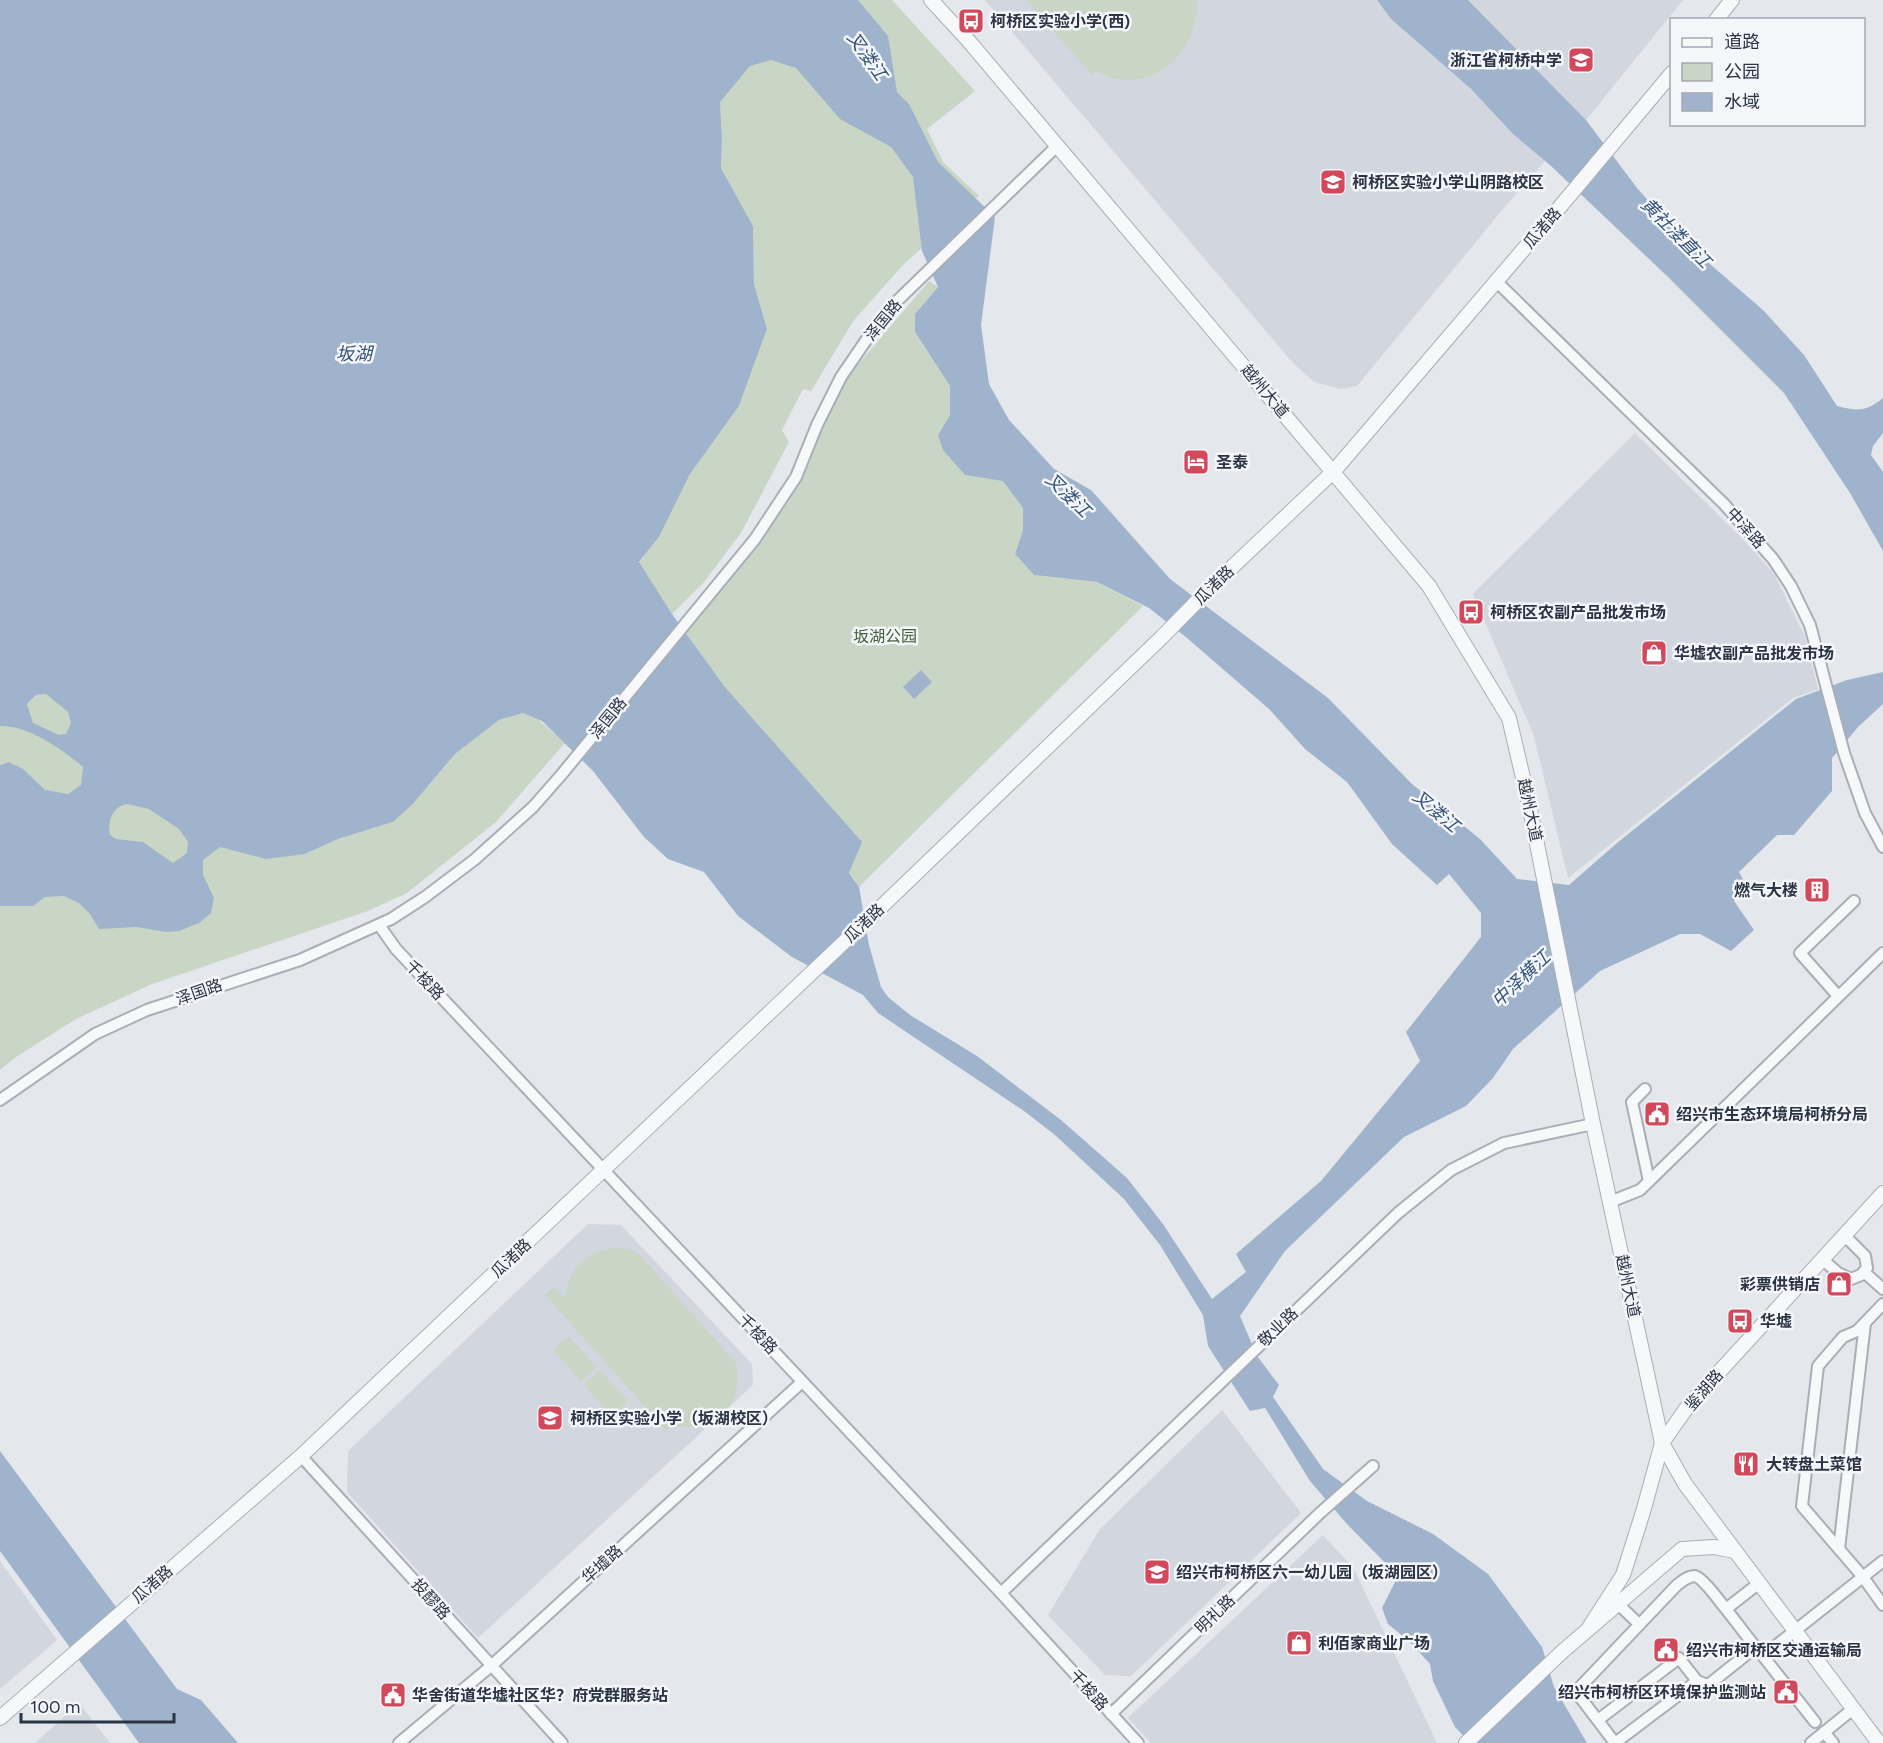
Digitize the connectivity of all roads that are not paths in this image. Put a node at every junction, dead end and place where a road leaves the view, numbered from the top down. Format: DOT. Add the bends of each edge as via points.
graph roads {
  1 [pos="931,0"];
  2 [pos="1732,0"];
  3 [pos="1718,18"];
  4 [pos="1670,74"];
  5 [pos="1057,146"];
  6 [pos="1496,281"];
  7 [pos="1334,471"];
  8 [pos="1883,847"];
  9 [pos="1854,901"];
  10 [pos="379,925"];
  11 [pos="1883,953"];
  12 [pos="1838,996"];
  13 [pos="1646,1089"];
  14 [pos="0,1100"];
  15 [pos="1593,1124"];
  16 [pos="604,1170"];
  17 [pos="1649,1181"];
  18 [pos="1883,1193"];
  19 [pos="1610,1202"];
  20 [pos="1844,1235"];
  21 [pos="1822,1259"];
  22 [pos="1864,1272"];
  23 [pos="1883,1289"];
  24 [pos="1883,1304"];
  25 [pos="1865,1323"];
  26 [pos="802,1382"];
  27 [pos="1662,1443"];
  28 [pos="301,1456"];
  29 [pos="1373,1466"];
  30 [pos="1839,1549"];
  31 [pos="1735,1551"];
  32 [pos="1883,1561"];
  33 [pos="1863,1576"];
  34 [pos="1758,1584"];
  35 [pos="1001,1593"];
  36 [pos="1618,1604"];
  37 [pos="1883,1605"];
  38 [pos="1726,1609"];
  39 [pos="1640,1624"];
  40 [pos="1590,1626"];
  41 [pos="1794,1630"];
  42 [pos="491,1666"];
  43 [pos="1697,1681"];
  44 [pos="1853,1708"];
  45 [pos="1111,1714"];
  46 [pos="0,1718"];
  47 [pos="1598,1720"];
  48 [pos="1815,1722"];
  49 [pos="1824,1732"];
  50 [pos="399,1743"];
  51 [pos="562,1743"];
  52 [pos="1138,1743"];
  53 [pos="1466,1743"];
  54 [pos="1811,1743"];
  55 [pos="1833,1743"];
  56 [pos="1879,1743"];
  1 -- 5 [label="street, 越州大道"];
  2 -- 3 [label="street"];
  4 -- 6 [label="street, 瓜渚路"];
  5 -- 7 [label="street, 越州大道"];
  5 -- 10 [label="street, 泽国路" via="897,301 841,377 796,477 755,539 562,774 533,807 474,860"];
  6 -- 7 [label="street, 瓜渚路"];
  6 -- 8 [label="street, 中泽路" via="1724,504 1773,559 1810,626 1844,753 1865,813"];
  7 -- 15 [label="street, 越州大道" via="1429,586 1509,718"];
  7 -- 16 [label="street, 瓜渚路"];
  9 -- 12 [label="street" via="1800,953"];
  10 -- 14 [label="street, 泽国路" via="300,960 147,1010 94,1034"];
  10 -- 16 [label="street, 千梭路" via="396,948"];
  11 -- 12 [label="street"];
  12 -- 17 [label="street"];
  13 -- 17 [label="street" via="1632,1102"];
  15 -- 19 [label="street, 越州大道"];
  15 -- 35 [label="street, 敬业路" via="1504,1143 1451,1170 1398,1213"];
  16 -- 26 [label="street, 千梭路"];
  16 -- 28 [label="street, 瓜渚路"];
  17 -- 19 [label="street" via="1640,1190"];
  18 -- 20 [label="street, 鉴湖路"];
  19 -- 27 [label="street, 越州大道"];
  20 -- 21 [label="street, 鉴湖路"];
  20 -- 22 [label="street" via="1864,1256"];
  21 -- 22 [label="street" via="1851,1279"];
  21 -- 27 [label="street, 鉴湖路" via="1688,1406"];
  22 -- 23 [label="street"];
  24 -- 25 [label="street"];
  25 -- 30 [label="street"];
  25 -- 30 [label="street" via="1857,1332 1843,1336 1818,1366 1802,1506"];
  26 -- 35 [label="street, 千梭路"];
  26 -- 42 [label="street, 华墟路"];
  27 -- 31 [label="street, 越州大道" via="1685,1484"];
  27 -- 40 [label="street, 鉴湖路" via="1623,1575"];
  28 -- 42 [label="street, 投醪路"];
  28 -- 46 [label="street, 瓜渚路"];
  29 -- 45 [label="street, 明礼路"];
  30 -- 33 [label="street"];
  31 -- 34 [label="street, 越州大道"];
  31 -- 36 [label="street" via="1714,1547 1682,1550"];
  32 -- 33 [label="street"];
  33 -- 37 [label="street"];
  33 -- 41 [label="street"];
  34 -- 38 [label="street"];
  34 -- 41 [label="street, 越州大道"];
  35 -- 45 [label="street, 千梭路"];
  36 -- 39 [label="street"];
  36 -- 40 [label="street"];
  38 -- 39 [label="street" via="1694,1576 1677,1585"];
  38 -- 43 [label="street" via="1748,1636 1752,1650 1707,1685"];
  39 -- 47 [label="street" via="1578,1691"];
  40 -- 53 [label="street"];
  41 -- 44 [label="street, 越州大道"];
  41 -- 48 [label="street" via="1763,1656"];
  42 -- 50 [label="street, 华墟路"];
  42 -- 51 [label="street, 投醪路"];
  43 -- 47 [label="street" via="1679,1658"];
  43 -- 47 [label="street" via="1614,1743"];
  44 -- 49 [label="street"];
  44 -- 56 [label="street, 越州大道"];
  45 -- 52 [label="street, 千梭路"];
  49 -- 54 [label="street"];
  49 -- 55 [label="street"];
}
